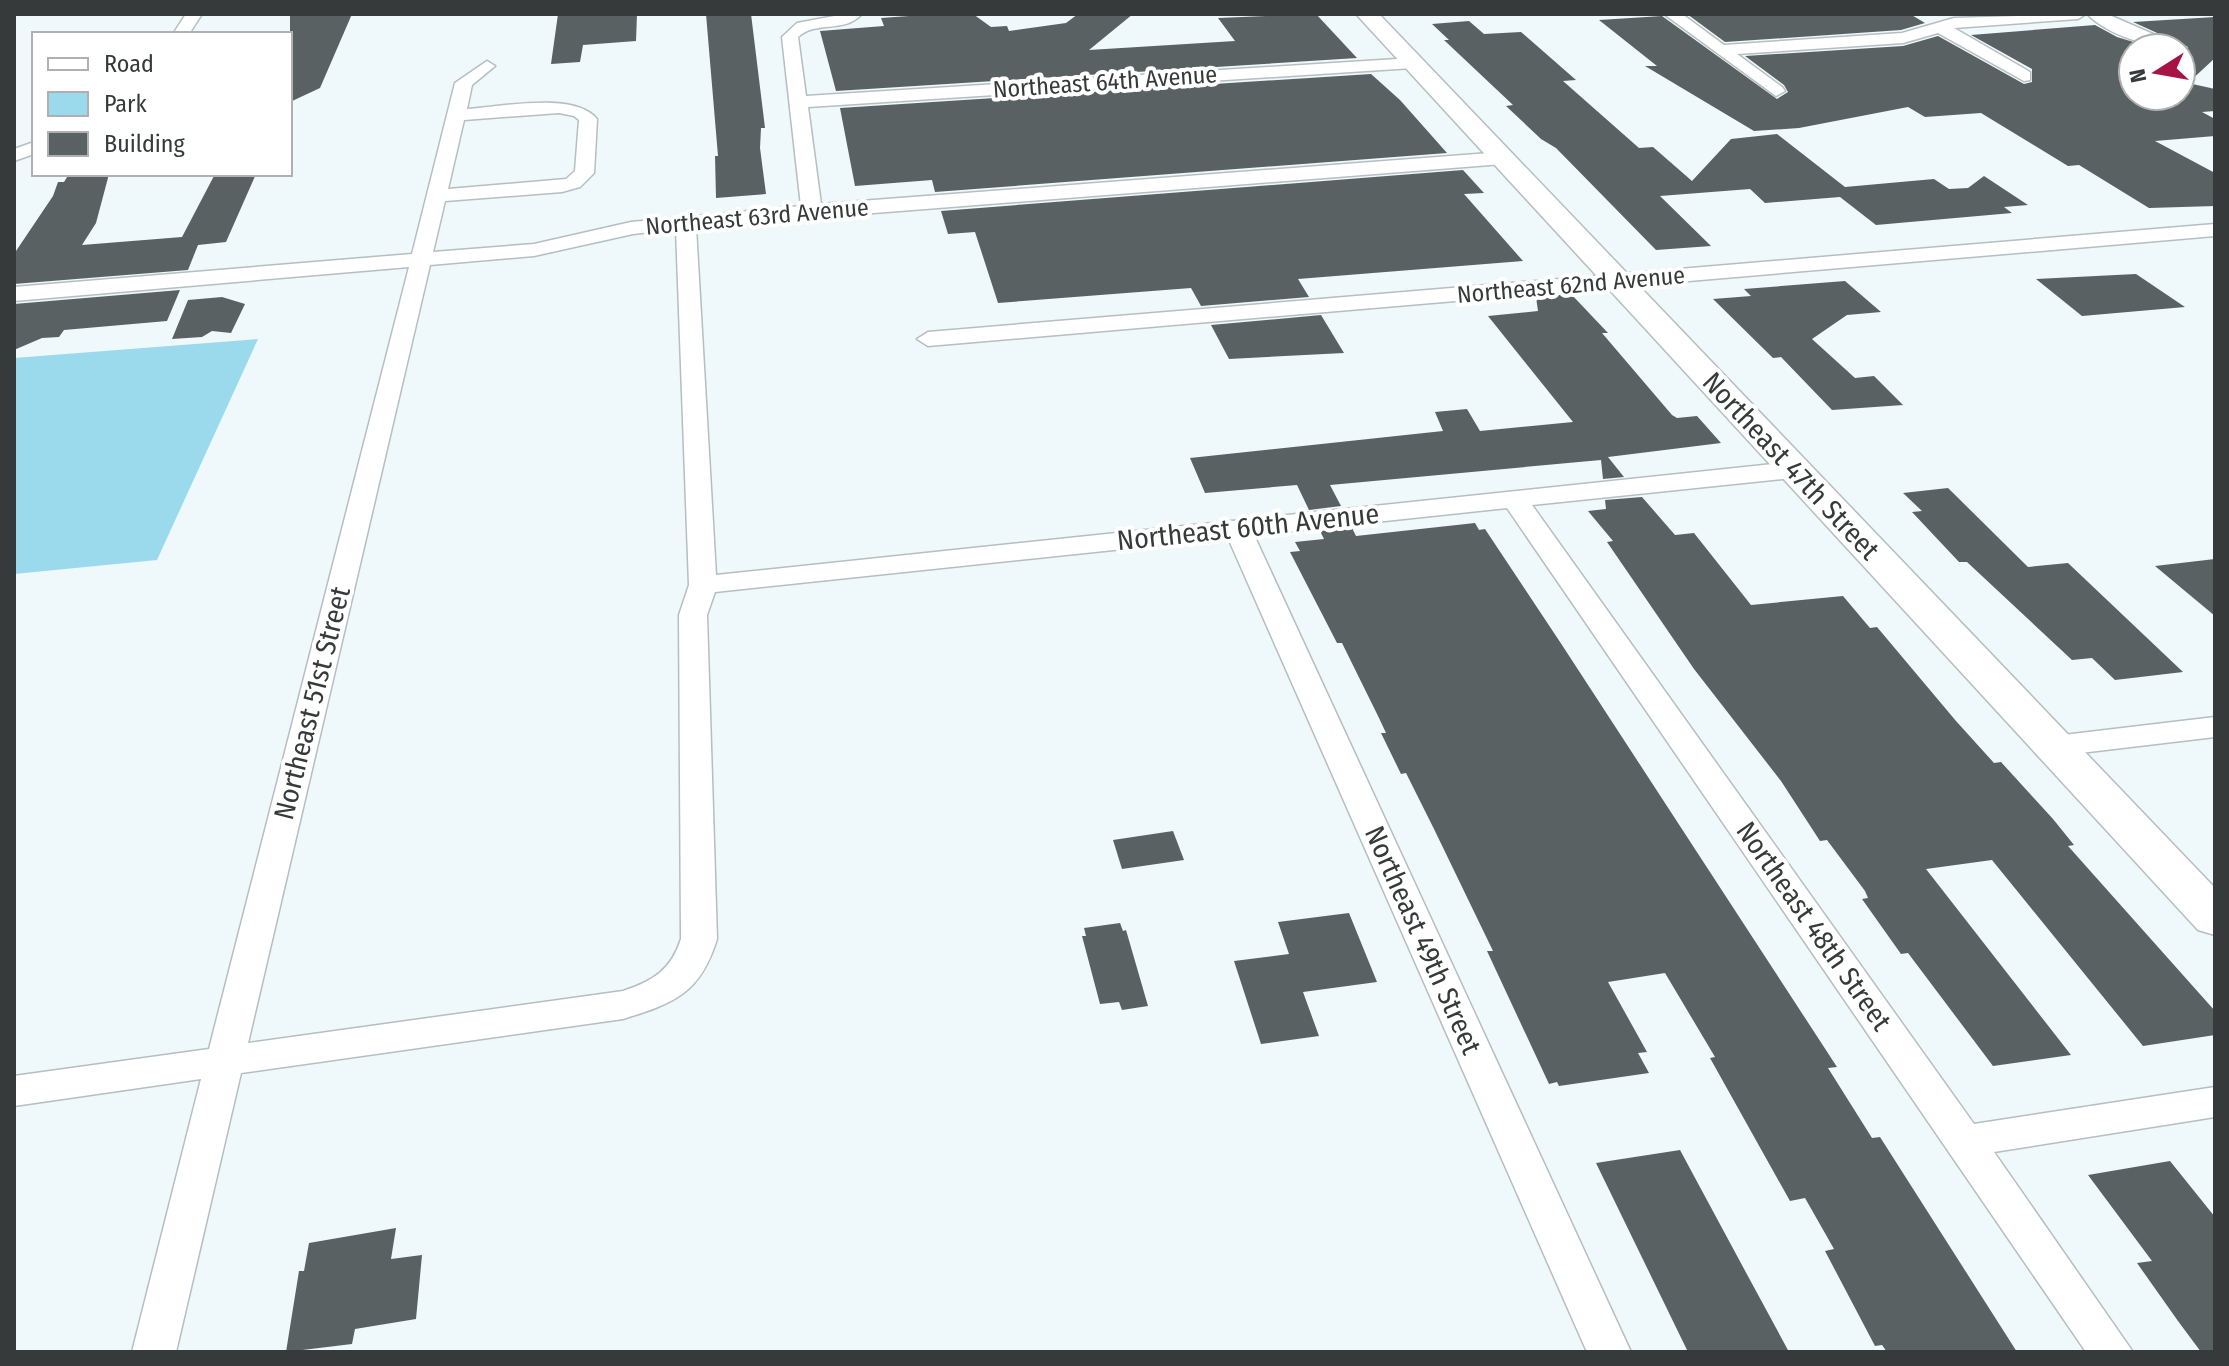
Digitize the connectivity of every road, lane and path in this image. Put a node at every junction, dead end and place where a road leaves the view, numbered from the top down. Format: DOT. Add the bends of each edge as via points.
graph roads {
  1 [pos="194,14"];
  2 [pos="854,14"];
  3 [pos="1367,14"];
  4 [pos="1672,14"];
  5 [pos="2078,14"];
  6 [pos="2095,14"];
  7 [pos="1940,27"];
  8 [pos="182,32"];
  9 [pos="2131,32"];
  10 [pos="1721,50"];
  11 [pos="1413,63"];
  12 [pos="487,66"];
  13 [pos="2024,76"];
  14 [pos="1776,91"];
  15 [pos="798,102"];
  16 [pos="457,115"];
  17 [pos="1503,158"];
  18 [pos="437,196"];
  19 [pos="812,212"];
  20 [pos="686,222"];
  21 [pos="2215,230"];
  22 [pos="421,260"];
  23 [pos="1618,281"];
  24 [pos="14,294"];
  25 [pos="928,339"];
  26 [pos="1793,470"];
  27 [pos="1515,500"];
  28 [pos="1237,528"];
  29 [pos="703,585"];
  30 [pos="2215,727"];
  31 [pos="2055,746"];
  32 [pos="2215,918"];
  33 [pos="225,1061"];
  34 [pos="14,1091"];
  35 [pos="2215,1102"];
  36 [pos="1964,1141"];
  37 [pos="154,1352"];
  38 [pos="1609,1352"];
  39 [pos="2111,1352"];
  1 -- 8 [label="street"];
  2 -- 15 [label="street" via="791,32"];
  3 -- 11 [label="street, Northeast 47th Street"];
  4 -- 10 [label="street"];
  5 -- 7 [label="street"];
  6 -- 9 [label="street"];
  7 -- 10 [label="street" via="1903,38"];
  7 -- 13 [label="street"];
  10 -- 14 [label="street"];
  11 -- 15 [label="street, Northeast 64th Avenue"];
  11 -- 17 [label="street, Northeast 47th Street"];
  12 -- 16 [label="street, Northeast 51st Street" via="467,78"];
  15 -- 19 [label="street"];
  16 -- 18 [label="street, Northeast 51st Street"];
  16 -- 18 [label="street" via="580,111 588,119 584,173 562,186"];
  17 -- 19 [label="street, Northeast 63rd Avenue"];
  17 -- 23 [label="street, Northeast 47th Street"];
  18 -- 22 [label="street, Northeast 51st Street"];
  19 -- 20 [label="street, Northeast 63rd Avenue"];
  20 -- 22 [label="street, Northeast 63rd Avenue" via="631,228 557,248"];
  20 -- 29 [label="street"];
  21 -- 23 [label="street, Northeast 62nd Avenue"];
  22 -- 24 [label="street, Northeast 63rd Avenue"];
  22 -- 33 [label="street, Northeast 51st Street"];
  23 -- 25 [label="street, Northeast 62nd Avenue"];
  23 -- 26 [label="street, Northeast 47th Street"];
  26 -- 27 [label="street, Northeast 60th Avenue"];
  26 -- 31 [label="street, Northeast 47th Street"];
  27 -- 28 [label="street, Northeast 60th Avenue"];
  27 -- 36 [label="street, Northeast 48th Street"];
  28 -- 29 [label="street, Northeast 60th Avenue"];
  28 -- 38 [label="street, Northeast 49th Street"];
  29 -- 33 [label="street" via="693,615 699,939 693,962 679,982 623,1005"];
  30 -- 31 [label="street"];
  31 -- 32 [label="street, Northeast 47th Street"];
  33 -- 34 [label="street"];
  33 -- 37 [label="street, Northeast 51st Street"];
  35 -- 36 [label="street"];
  36 -- 39 [label="street, Northeast 48th Street"];
}
